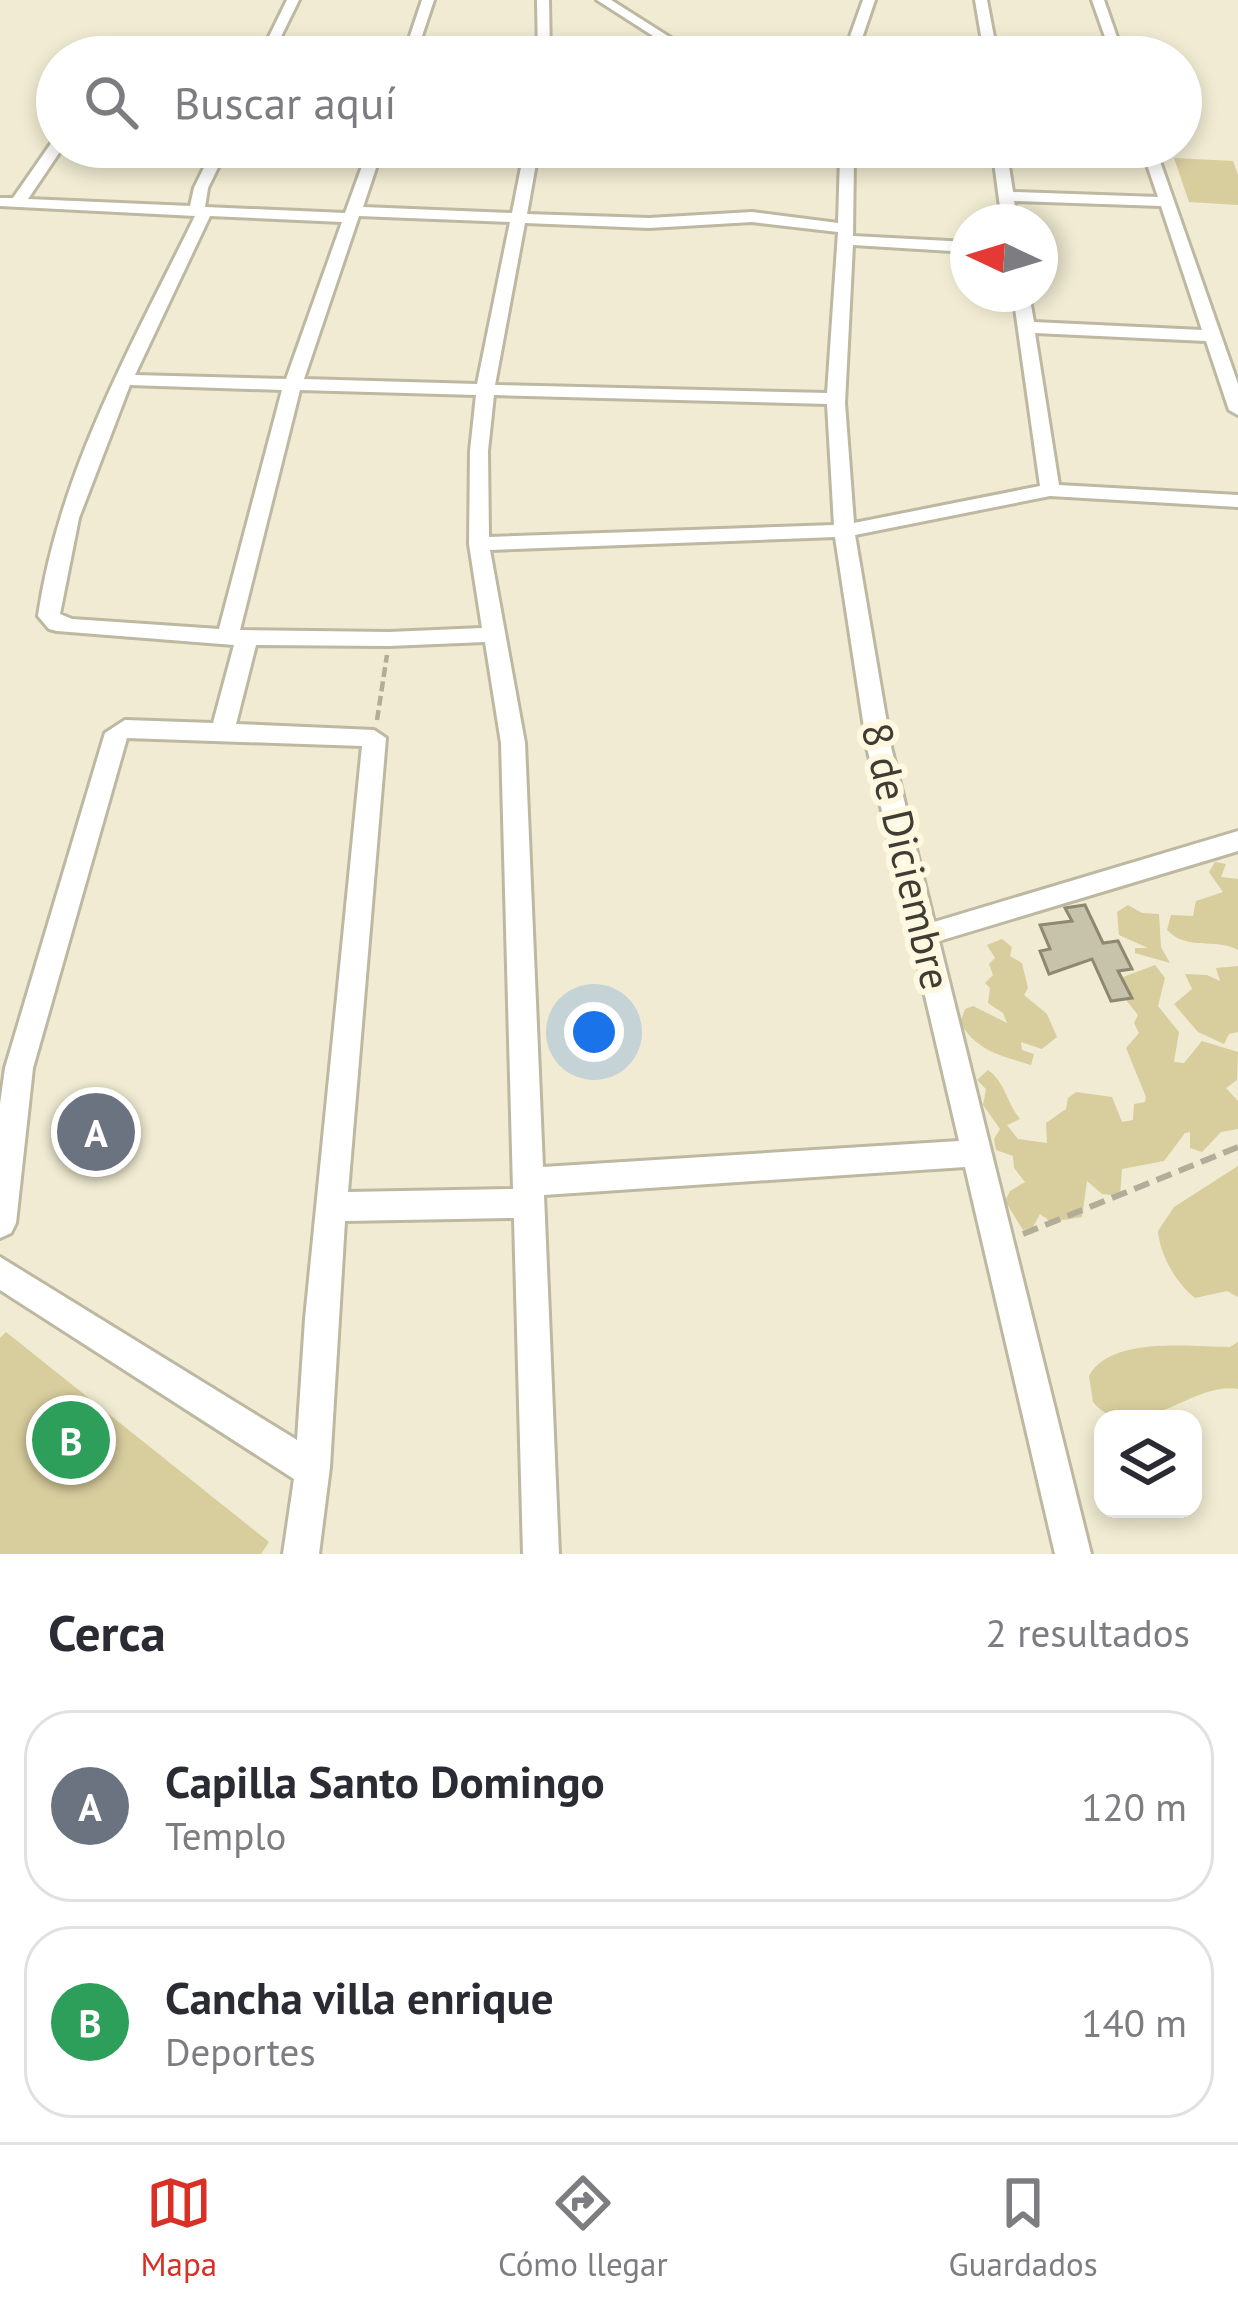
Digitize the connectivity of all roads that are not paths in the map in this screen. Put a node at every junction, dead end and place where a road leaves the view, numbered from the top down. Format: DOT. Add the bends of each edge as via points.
graph roads {
  1 [pos="293,0"];
  2 [pos="428,0"];
  3 [pos="543,0"];
  4 [pos="603,0"];
  5 [pos="869,0"];
  6 [pos="981,0"];
  7 [pos="1098,0"];
  8 [pos="275,36"];
  9 [pos="416,36"];
  10 [pos="544,36"];
  11 [pos="661,36"];
  12 [pos="857,36"];
  13 [pos="987,36"];
  14 [pos="1111,36"];
  15 [pos="41,168"];
  16 [pos="211,168"];
  17 [pos="368,168"];
  18 [pos="528,168"];
  19 [pos="847,168"];
  20 [pos="1002,168"];
  21 [pos="1155,168"];
  22 [pos="1006,196"];
  23 [pos="19,201"];
  24 [pos="0,202"];
  25 [pos="1167,202"];
  26 [pos="1007,204"];
  27 [pos="201,211"];
  28 [pos="349,215"];
  29 [pos="517,218"];
  30 [pos="847,235"];
  31 [pos="950,245"];
  32 [pos="1024,312"];
  33 [pos="1026,326"];
  34 [pos="1213,336"];
  35 [pos="125,380"];
  36 [pos="292,387"];
  37 [pos="485,391"];
  38 [pos="836,399"];
  39 [pos="1238,410"];
  40 [pos="1050,490"];
  41 [pos="1238,501"];
  42 [pos="844,531"];
  43 [pos="479,544"];
  44 [pos="496,634"];
  45 [pos="236,640"];
  46 [pos="223,729"];
  47 [pos="1238,841"];
  48 [pos="925,935"];
  49 [pos="976,1153"];
  50 [pos="529,1192"];
  51 [pos="332,1207"];
  52 [pos="0,1222"];
  53 [pos="0,1272"];
  54 [pos="309,1468"];
  55 [pos="301,1554"];
  56 [pos="541,1554"];
  57 [pos="1073,1554"];
  1 -- 8 [label="street"];
  2 -- 9 [label="street"];
  3 -- 10 [label="street"];
  4 -- 11 [label="street"];
  5 -- 12 [label="street"];
  6 -- 13 [label="street"];
  7 -- 14 [label="street"];
  15 -- 23 [label="street"];
  16 -- 27 [label="street"];
  17 -- 28 [label="street"];
  18 -- 29 [label="street"];
  19 -- 30 [label="street, 8 de Diciembre"];
  20 -- 22 [label="street"];
  21 -- 25 [label="street"];
  22 -- 25 [label="street"];
  22 -- 26 [label="street"];
  23 -- 24 [label="street"];
  23 -- 27 [label="street"];
  25 -- 34 [label="street"];
  27 -- 28 [label="street"];
  27 -- 35 [label="street"];
  28 -- 29 [label="street"];
  28 -- 36 [label="street"];
  29 -- 30 [label="street" via="752,217"];
  29 -- 37 [label="street"];
  30 -- 31 [label="street"];
  30 -- 38 [label="street, 8 de Diciembre"];
  32 -- 33 [label="street"];
  33 -- 34 [label="street"];
  33 -- 40 [label="street"];
  34 -- 39 [label="street"];
  35 -- 36 [label="street"];
  35 -- 45 [label="street" via="74,509 49,616 72,626"];
  36 -- 37 [label="street"];
  36 -- 45 [label="street"];
  37 -- 38 [label="street"];
  37 -- 43 [label="street"];
  38 -- 42 [label="street, 8 de Diciembre"];
  40 -- 41 [label="street"];
  40 -- 42 [label="street"];
  42 -- 43 [label="street"];
  42 -- 48 [label="street, 8 de Diciembre" via="879,748"];
  43 -- 44 [label="street"];
  44 -- 45 [label="street"];
  44 -- 50 [label="street" via="513,743"];
  45 -- 46 [label="street"];
  46 -- 51 [label="street" via="374,738"];
  46 -- 52 [label="street" via="124,728 113,740 19,1069"];
  47 -- 48 [label="street"];
  48 -- 49 [label="street, 8 de Diciembre"];
  49 -- 50 [label="street"];
  49 -- 57 [label="street, 8 de Diciembre"];
  50 -- 51 [label="street"];
  50 -- 56 [label="street"];
  51 -- 54 [label="street"];
  53 -- 54 [label="street"];
  54 -- 55 [label="street"];
}
